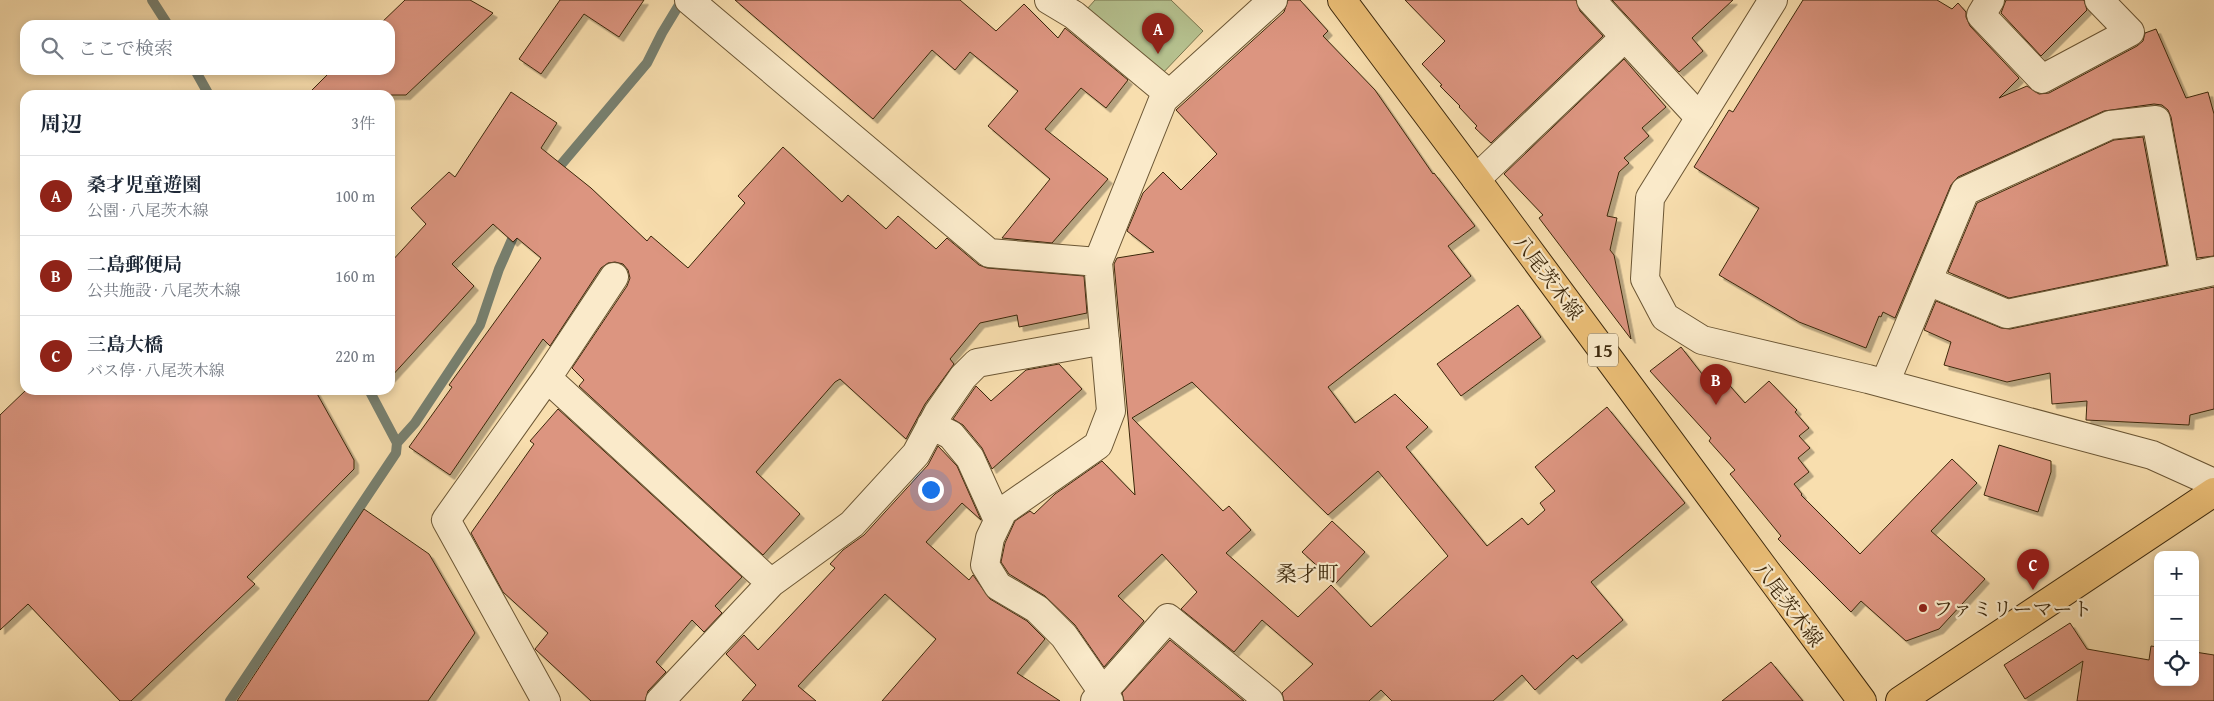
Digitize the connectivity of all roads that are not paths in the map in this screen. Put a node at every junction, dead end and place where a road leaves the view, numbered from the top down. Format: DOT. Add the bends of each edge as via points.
graph roads {
  1 [pos="1049,0"];
  2 [pos="1273,0"];
  3 [pos="1342,0"];
  4 [pos="1591,0"];
  5 [pos="1773,0"];
  6 [pos="1990,0"];
  7 [pos="2099,0"];
  8 [pos="691,2"];
  9 [pos="1625,37"];
  10 [pos="1169,94"];
  11 [pos="1700,118"];
  12 [pos="1476,179"];
  13 [pos="1098,262"];
  14 [pos="2214,271"];
  15 [pos="614,277"];
  16 [pos="2185,277"];
  17 [pos="1928,281"];
  18 [pos="1105,340"];
  19 [pos="547,378"];
  20 [pos="1885,384"];
  21 [pos="931,425"];
  22 [pos="2214,483"];
  23 [pos="2214,492"];
  24 [pos="998,520"];
  25 [pos="771,583"];
  26 [pos="1102,698"];
  27 [pos="546,701"];
  28 [pos="660,701"];
  29 [pos="1269,701"];
  30 [pos="1862,701"];
  31 [pos="1900,701"];
  1 -- 10 [label="street" via="1074,16"];
  2 -- 10 [label="street"];
  3 -- 12 [label="main road, 八尾茨木線 / 15"];
  4 -- 9 [label="street"];
  5 -- 11 [label="street"];
  6 -- 7 [label="street" via="1980,15 2042,78 2130,32"];
  8 -- 13 [label="street" via="989,253"];
  9 -- 11 [label="street"];
  9 -- 12 [label="street"];
  10 -- 13 [label="street" via="1163,100"];
  11 -- 20 [label="street" via="1650,198 1646,279 1665,317 1702,340"];
  12 -- 30 [label="main road, 八尾茨木線 / 15"];
  13 -- 18 [label="street"];
  14 -- 16 [label="street"];
  15 -- 19 [label="street"];
  16 -- 17 [label="street" via="2007,314"];
  16 -- 17 [label="street" via="2156,120 2110,125 1965,191"];
  17 -- 20 [label="street"];
  18 -- 21 [label="street" via="978,363 963,377"];
  18 -- 24 [label="street" via="1111,411 1098,445 1003,512"];
  19 -- 25 [label="street"];
  19 -- 27 [label="street" via="446,520"];
  20 -- 22 [label="street" via="2152,455"];
  21 -- 24 [label="street" via="951,435 970,458"];
  21 -- 25 [label="street" via="916,454 852,524"];
  23 -- 31 [label="main road"];
  24 -- 26 [label="street" via="990,538 985,565 998,586 1037,609 1064,636"];
  25 -- 28 [label="street"];
  26 -- 29 [label="street" via="1168,618"];
}
